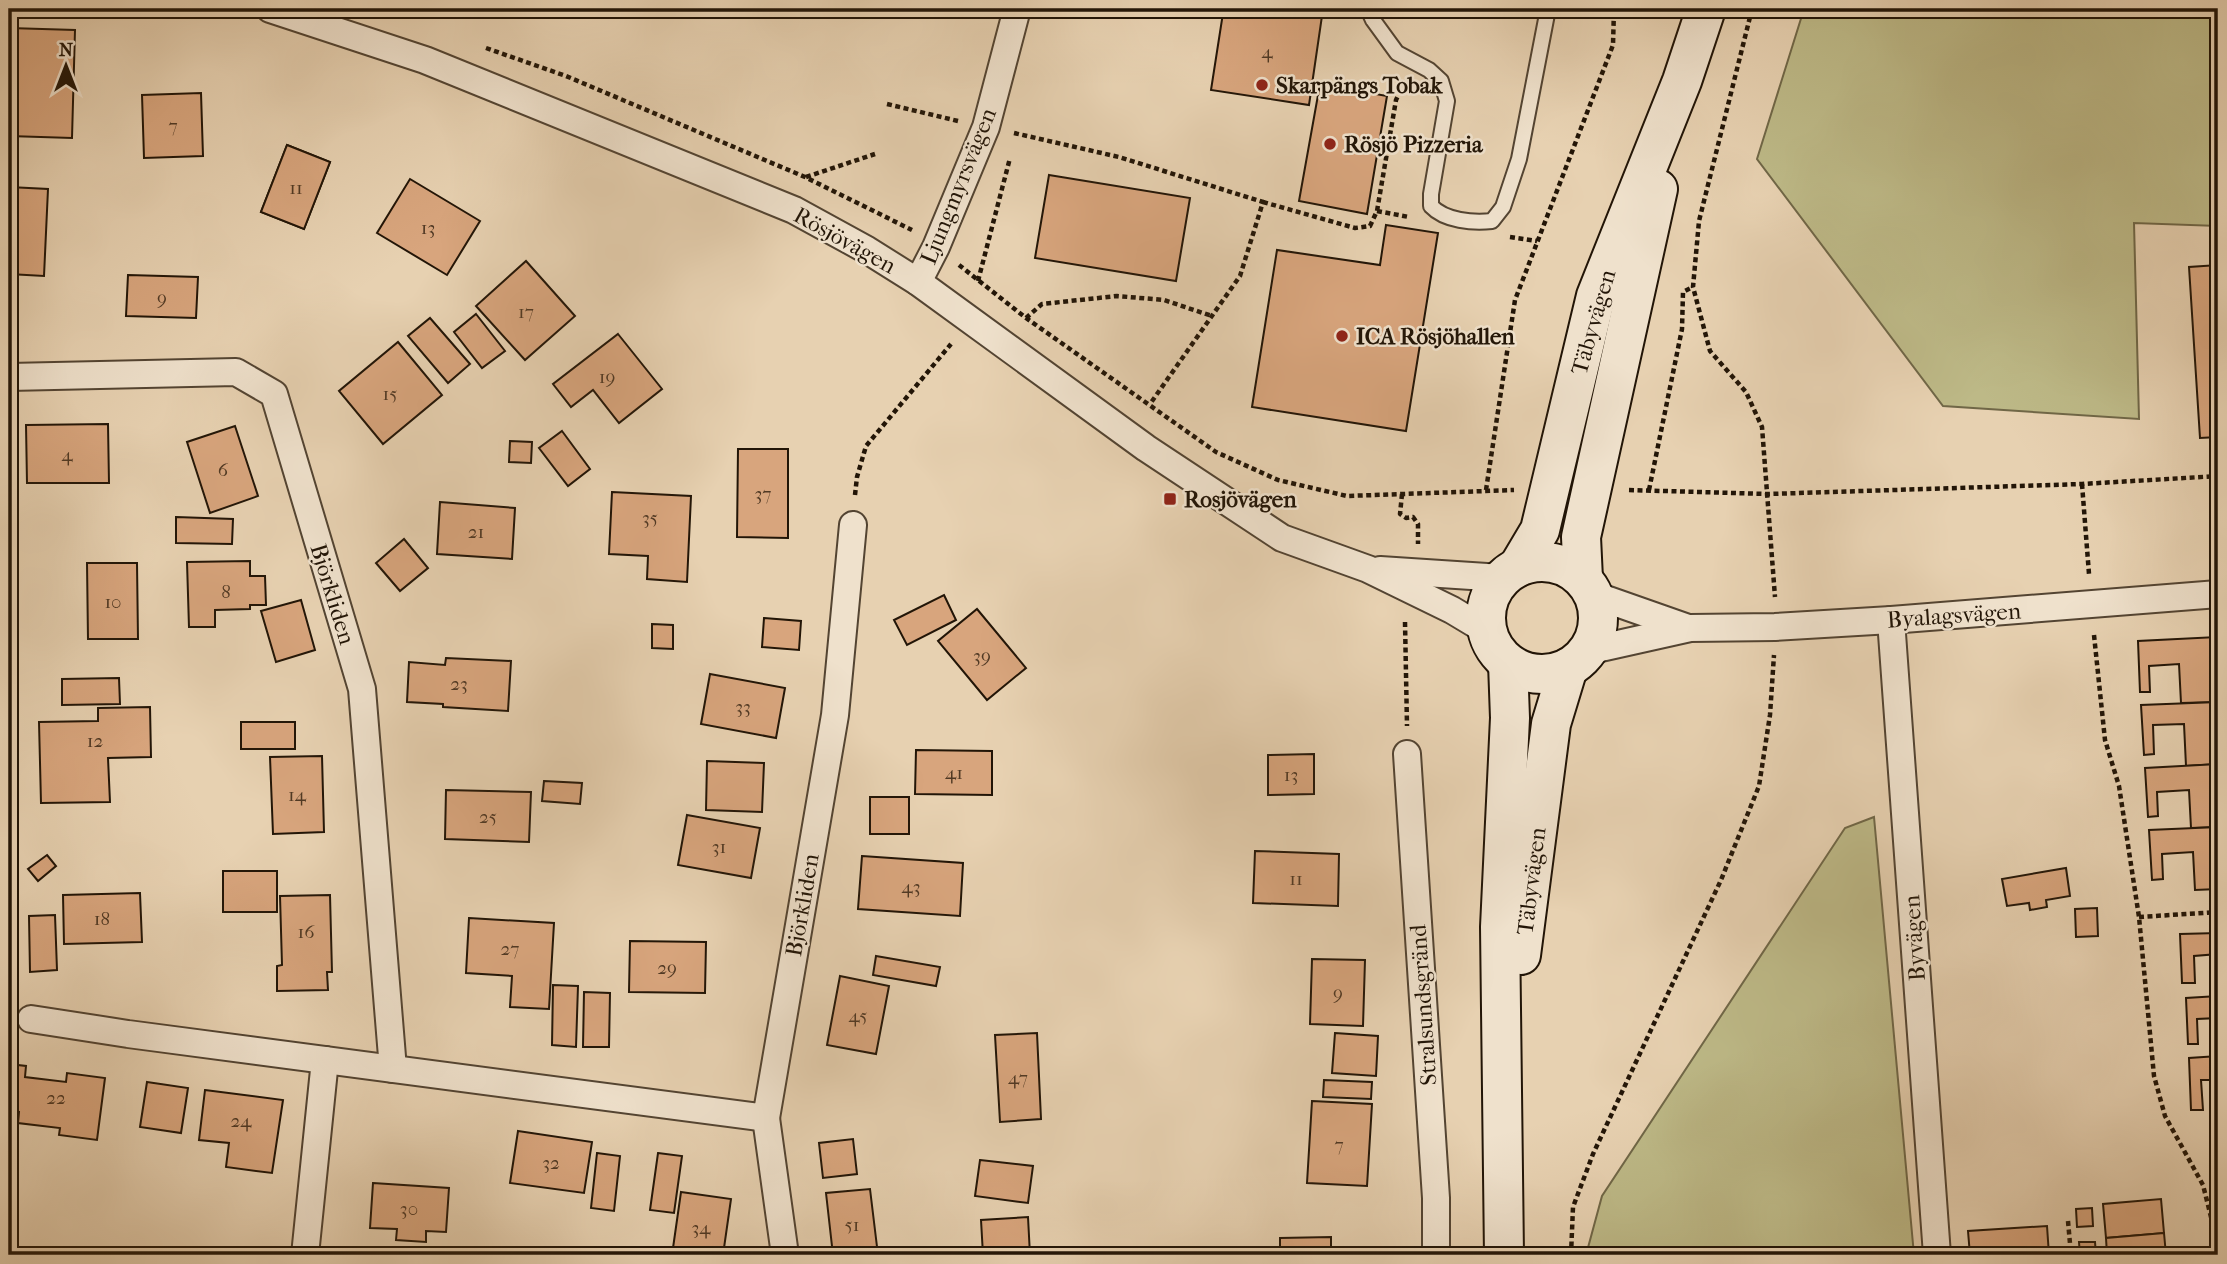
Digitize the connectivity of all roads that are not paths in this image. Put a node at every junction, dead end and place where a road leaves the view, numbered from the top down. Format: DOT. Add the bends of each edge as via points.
graph roads {
  1 [pos="270,9"];
  2 [pos="1017,9"];
  3 [pos="1368,9"];
  4 [pos="1548,9"];
  5 [pos="1706,9"];
  6 [pos="1682,81"];
  7 [pos="918,282"];
  8 [pos="9,377"];
  9 [pos="853,525"];
  10 [pos="1368,569"];
  11 [pos="1510,573"];
  12 [pos="1588,587"];
  13 [pos="2218,594"];
  14 [pos="1891,620"];
  15 [pos="1690,628"];
  16 [pos="1487,631"];
  17 [pos="1578,659"];
  18 [pos="1508,663"];
  19 [pos="1407,754"];
  20 [pos="31,1019"];
  21 [pos="325,1060"];
  22 [pos="393,1069"];
  23 [pos="1503,1096"];
  24 [pos="766,1118"];
  25 [pos="305,1255"];
  26 [pos="785,1255"];
  27 [pos="1436,1255"];
  28 [pos="1504,1255"];
  29 [pos="1937,1255"];
  1 -- 7 [label="street, Rösjövägen" via="425,60 794,210"];
  2 -- 7 [label="street, Ljungmyrsvägen" via="986,127"];
  3 -- 4 [label="lane" via="1397,53 1441,81 1447,101 1431,206 1438,214 1476,223 1492,220 1503,207 1518,159"];
  5 -- 6 [label="main road, Täbyvägen"];
  6 -- 11 [label="main road, Täbyvägen" via="1596,296 1539,530"];
  6 -- 12 [label="main road, Täbyvägen" via="1581,537"];
  7 -- 10 [label="street, Rösjövägen" via="1146,448 1282,538"];
  8 -- 22 [label="street, Björkliden" via="236,372 274,394 362,689"];
  9 -- 24 [label="street, Björkliden" via="835,715"];
  10 -- 11 [label="street, Rösjövägen"];
  10 -- 16 [label="street, Rösjövägen"];
  11 -- 12 [label="main road" via="1537,562 1556,564"];
  11 -- 16 [label="main road, Täbyvägen" via="1490,594"];
  12 -- 15 [label="street, Byalagsvägen"];
  12 -- 17 [label="main road, Täbyvägen" via="1598,615 1596,634"];
  13 -- 14 [label="street, Byalagsvägen"];
  14 -- 15 [label="street, Byalagsvägen"];
  14 -- 29 [label="street, Byvägen"];
  15 -- 17 [label="street, Byalagsvägen"];
  16 -- 18 [label="main road"];
  17 -- 18 [label="main road" via="1550,673 1530,673"];
  17 -- 23 [label="main road, Täbyvägen" via="1551,724"];
  18 -- 23 [label="main road, Täbyvägen" via="1510,718 1500,927"];
  19 -- 27 [label="street, Stralsundsgränd"];
  20 -- 21 [label="street"];
  21 -- 22 [label="street"];
  21 -- 25 [label="street"];
  22 -- 24 [label="street"];
  23 -- 28 [label="main road, Täbyvägen"];
  24 -- 26 [label="street, Björkliden"];
}
